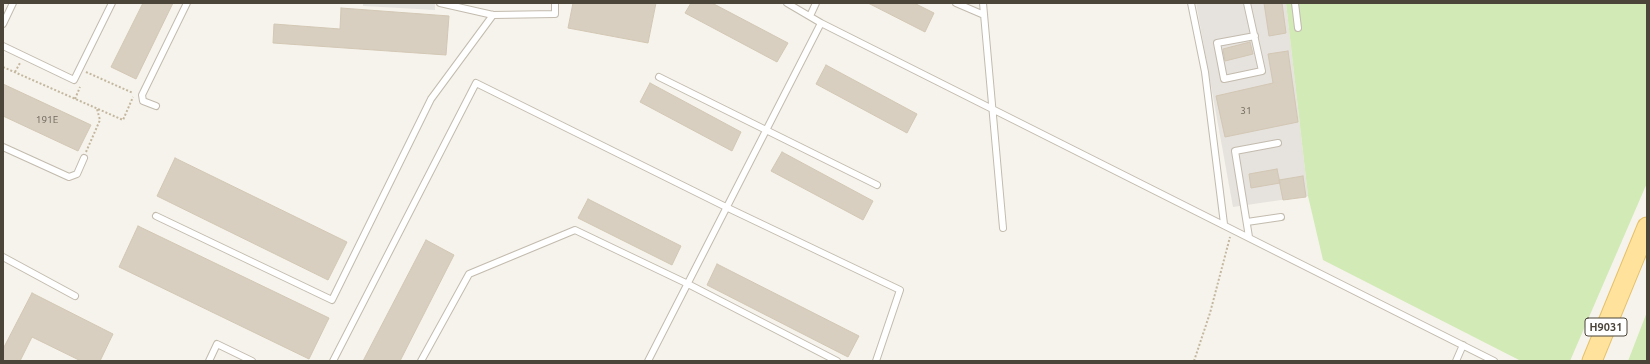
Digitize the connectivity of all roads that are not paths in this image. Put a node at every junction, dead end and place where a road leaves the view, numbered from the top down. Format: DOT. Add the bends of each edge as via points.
graph roads {
  1 [pos="13,3"];
  2 [pos="112,3"];
  3 [pos="187,3"];
  4 [pos="440,3"];
  5 [pos="555,3"];
  6 [pos="787,3"];
  7 [pos="816,3"];
  8 [pos="956,3"];
  9 [pos="983,3"];
  10 [pos="1191,3"];
  11 [pos="1248,3"];
  12 [pos="1295,3"];
  13 [pos="493,15"];
  14 [pos="810,16"];
  15 [pos="984,16"];
  16 [pos="821,23"];
  17 [pos="3,24"];
  18 [pos="1298,28"];
  19 [pos="1255,36"];
  20 [pos="3,46"];
  21 [pos="659,77"];
  22 [pos="156,106"];
  23 [pos="992,107"];
  24 [pos="766,130"];
  25 [pos="1278,143"];
  26 [pos="3,147"];
  27 [pos="84,158"];
  28 [pos="877,185"];
  29 [pos="728,208"];
  30 [pos="156,216"];
  31 [pos="1280,217"];
  32 [pos="1247,222"];
  33 [pos="1224,224"];
  34 [pos="1647,227"];
  35 [pos="1003,228"];
  36 [pos="1249,237"];
  37 [pos="3,257"];
  38 [pos="688,284"];
  39 [pos="75,296"];
  40 [pos="1463,345"];
  41 [pos="209,361"];
  42 [pos="252,361"];
  43 [pos="333,361"];
  44 [pos="421,361"];
  45 [pos="648,361"];
  46 [pos="837,361"];
  47 [pos="876,361"];
  48 [pos="1456,361"];
  49 [pos="1494,361"];
  50 [pos="1592,361"];
  1 -- 17 [label="lane"];
  2 -- 20 [label="lane" via="74,80"];
  3 -- 22 [label="lane" via="142,95 143,101"];
  4 -- 13 [label="lane"];
  5 -- 13 [label="lane" via="555,14"];
  6 -- 14 [label="lane"];
  7 -- 14 [label="lane"];
  8 -- 15 [label="lane"];
  9 -- 15 [label="lane"];
  10 -- 33 [label="lane" via="1205,72"];
  11 -- 19 [label="lane"];
  12 -- 18 [label="lane"];
  13 -- 30 [label="lane" via="431,99 332,300"];
  14 -- 16 [label="lane"];
  15 -- 23 [label="lane"];
  16 -- 23 [label="lane"];
  16 -- 24 [label="lane"];
  19 -- 19 [label="lane" via="1262,71 1224,79 1216,44"];
  21 -- 24 [label="lane"];
  23 -- 33 [label="lane"];
  23 -- 35 [label="lane"];
  24 -- 28 [label="lane"];
  24 -- 29 [label="lane"];
  25 -- 32 [label="lane" via="1235,150"];
  26 -- 27 [label="lane" via="69,176 76,174"];
  29 -- 38 [label="lane"];
  29 -- 43 [label="lane" via="476,83"];
  29 -- 47 [label="lane" via="900,290"];
  31 -- 32 [label="lane"];
  32 -- 36 [label="lane"];
  33 -- 36 [label="lane"];
  34 -- 50 [label="main road, Н9031"];
  36 -- 40 [label="lane"];
  37 -- 39 [label="lane"];
  38 -- 44 [label="lane" via="575,230 469,274"];
  38 -- 45 [label="lane"];
  38 -- 46 [label="lane"];
  40 -- 48 [label="lane"];
  40 -- 49 [label="lane"];
  41 -- 42 [label="lane" via="217,344"];
}
